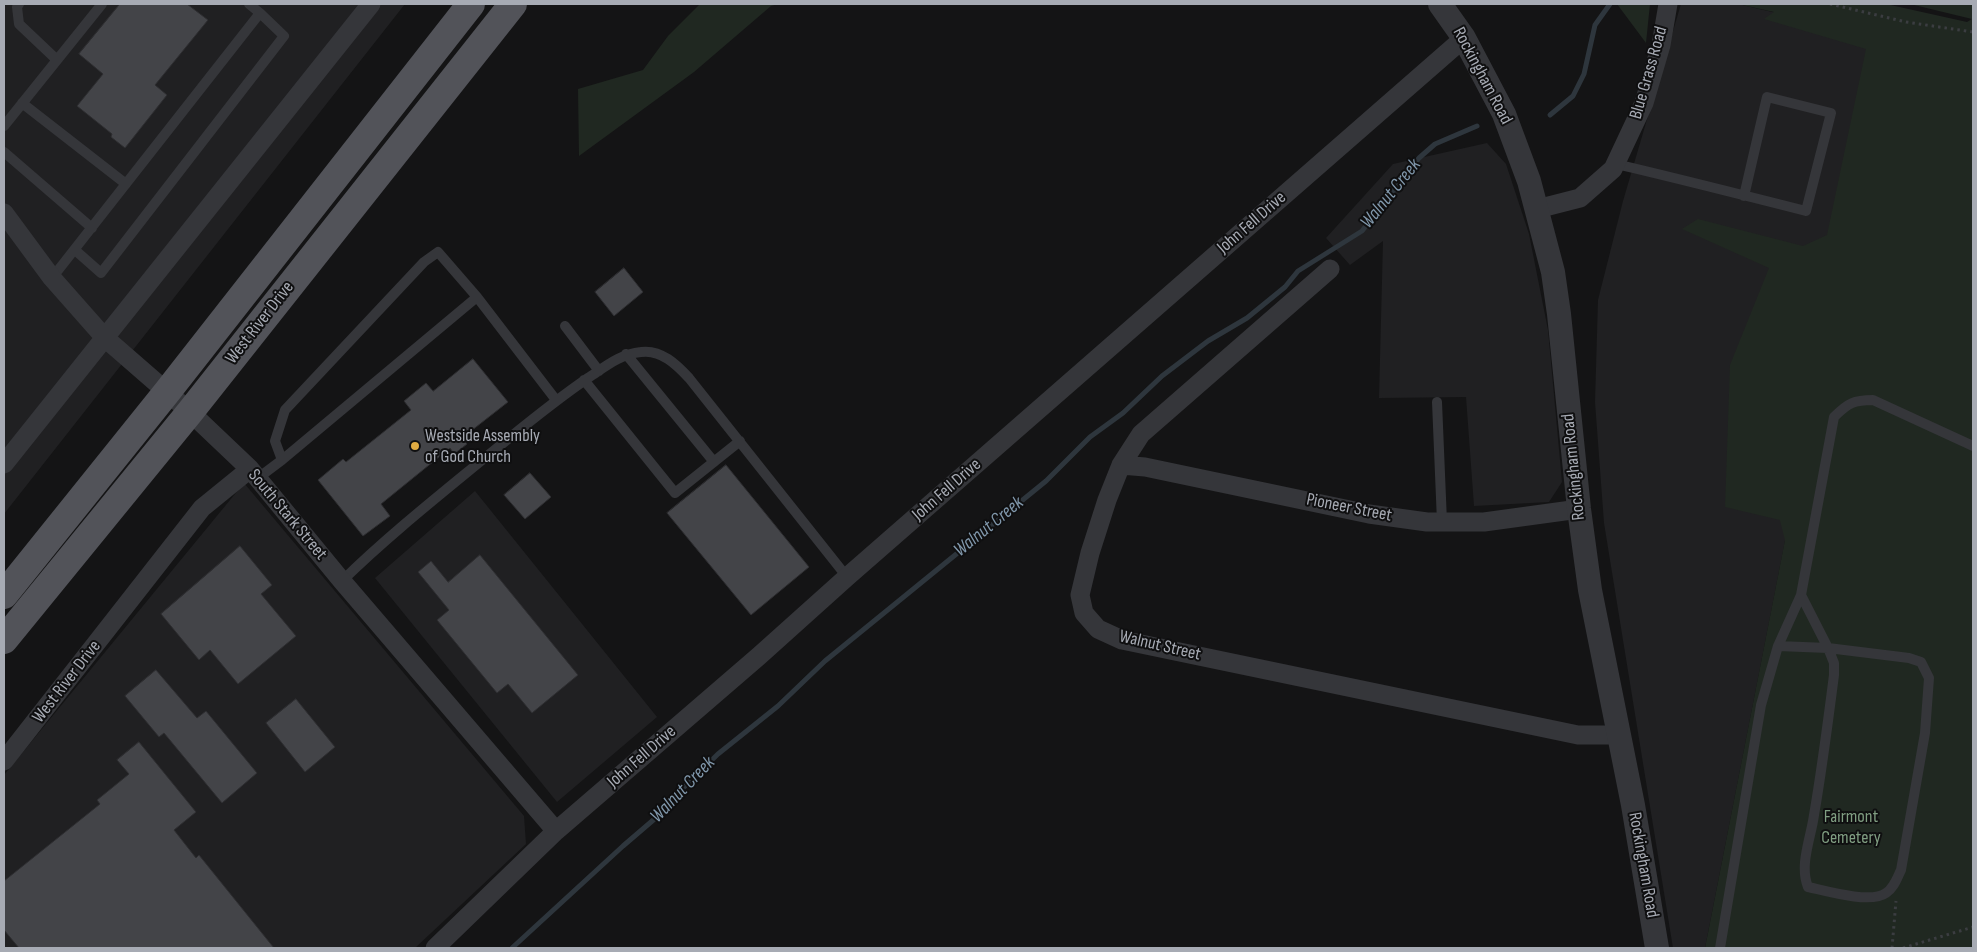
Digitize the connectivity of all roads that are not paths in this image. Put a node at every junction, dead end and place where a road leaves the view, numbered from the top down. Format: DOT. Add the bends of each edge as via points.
graph roads {
  1 [pos="19,4"];
  2 [pos="102,4"];
  3 [pos="249,4"];
  4 [pos="371,4"];
  5 [pos="471,4"];
  6 [pos="513,4"];
  7 [pos="1440,4"];
  8 [pos="1668,4"];
  9 [pos="260,13"];
  10 [pos="1464,38"];
  11 [pos="56,60"];
  12 [pos="22,103"];
  13 [pos="4,126"];
  14 [pos="4,152"];
  15 [pos="1616,164"];
  16 [pos="126,184"];
  17 [pos="1744,196"];
  18 [pos="1537,209"];
  19 [pos="4,212"];
  20 [pos="92,228"];
  21 [pos="75,250"];
  22 [pos="1330,269"];
  23 [pos="52,278"];
  24 [pos="477,297"];
  25 [pos="565,326"];
  26 [pos="104,338"];
  27 [pos="626,354"];
  28 [pos="599,370"];
  29 [pos="584,380"];
  30 [pos="167,392"];
  31 [pos="556,400"];
  32 [pos="1437,402"];
  33 [pos="190,412"];
  34 [pos="740,441"];
  35 [pos="1973,446"];
  36 [pos="282,460"];
  37 [pos="714,462"];
  38 [pos="4,464"];
  39 [pos="1121,465"];
  40 [pos="254,474"];
  41 [pos="1578,509"];
  42 [pos="1442,522"];
  43 [pos="847,576"];
  44 [pos="342,581"];
  45 [pos="4,595"];
  46 [pos="1800,595"];
  47 [pos="4,640"];
  48 [pos="1778,646"];
  49 [pos="1828,648"];
  50 [pos="1618,735"];
  51 [pos="4,761"];
  52 [pos="556,831"];
  53 [pos="435,948"];
  54 [pos="1658,948"];
  55 [pos="1720,948"];
  1 -- 11 [label="lane" via="16,7 19,24"];
  2 -- 11 [label="lane"];
  3 -- 9 [label="lane"];
  4 -- 26 [label="street"];
  5 -- 30 [label="main road, West River Drive"];
  6 -- 33 [label="main road, West River Drive"];
  7 -- 10 [label="street, Rockingham Road"];
  8 -- 15 [label="street, Blue Grass Road" via="1661,45 1644,104"];
  9 -- 16 [label="lane"];
  9 -- 21 [label="lane" via="284,36 101,273"];
  10 -- 18 [label="street, Rockingham Road" via="1504,114"];
  10 -- 43 [label="street, John Fell Drive"];
  11 -- 12 [label="lane"];
  12 -- 13 [label="lane"];
  12 -- 16 [label="lane"];
  14 -- 20 [label="lane"];
  15 -- 17 [label="lane"];
  15 -- 18 [label="street, Blue Grass Road" via="1614,170 1580,198"];
  16 -- 20 [label="lane"];
  17 -- 17 [label="lane" via="1806,211 1831,113 1767,97"];
  18 -- 41 [label="street, Rockingham Road" via="1553,272 1559,314"];
  19 -- 23 [label="street, South Stark Street"];
  20 -- 21 [label="lane"];
  21 -- 23 [label="lane"];
  22 -- 39 [label="street, Walnut Street" via="1141,434"];
  23 -- 26 [label="street, South Stark Street"];
  24 -- 31 [label="lane"];
  24 -- 36 [label="lane"];
  24 -- 36 [label="lane" via="438,252 424,262 285,410 275,441"];
  25 -- 28 [label="lane"];
  26 -- 30 [label="street, South Stark Street"];
  26 -- 38 [label="street"];
  27 -- 28 [label="lane"];
  27 -- 34 [label="lane" via="644,351 674,362"];
  27 -- 37 [label="lane"];
  28 -- 29 [label="lane"];
  29 -- 31 [label="lane"];
  29 -- 37 [label="lane" via="675,493"];
  30 -- 33 [label="street, South Stark Street"];
  30 -- 45 [label="main road, West River Drive"];
  31 -- 44 [label="lane" via="378,545"];
  32 -- 42 [label="lane"];
  33 -- 40 [label="street, South Stark Street"];
  33 -- 47 [label="main road, West River Drive"];
  34 -- 37 [label="lane"];
  34 -- 43 [label="lane"];
  35 -- 46 [label="lane" via="1873,400 1856,400 1842,409 1834,417"];
  36 -- 40 [label="lane"];
  39 -- 42 [label="street, Pioneer Street" via="1145,466 1369,514"];
  39 -- 50 [label="street, Walnut Street" via="1090,553 1080,595 1084,613 1098,629 1122,640 1578,735"];
  40 -- 44 [label="street, South Stark Street"];
  40 -- 51 [label="street, West River Drive" via="202,508"];
  41 -- 42 [label="street, Pioneer Street" via="1484,522"];
  41 -- 50 [label="street, Rockingham Road"];
  43 -- 52 [label="street, John Fell Drive"];
  44 -- 52 [label="street, South Stark Street"];
  46 -- 48 [label="lane"];
  46 -- 49 [label="lane"];
  48 -- 49 [label="lane"];
  48 -- 55 [label="lane" via="1761,705"];
  49 -- 49 [label="lane" via="1909,658 1921,662 1929,678 1925,733 1900,870 1894,886 1886,894 1874,898 1808,887 1805,880 1805,860 1834,675 1834,663"];
  50 -- 54 [label="street, Rockingham Road"];
  52 -- 53 [label="street, John Fell Drive"];
}
